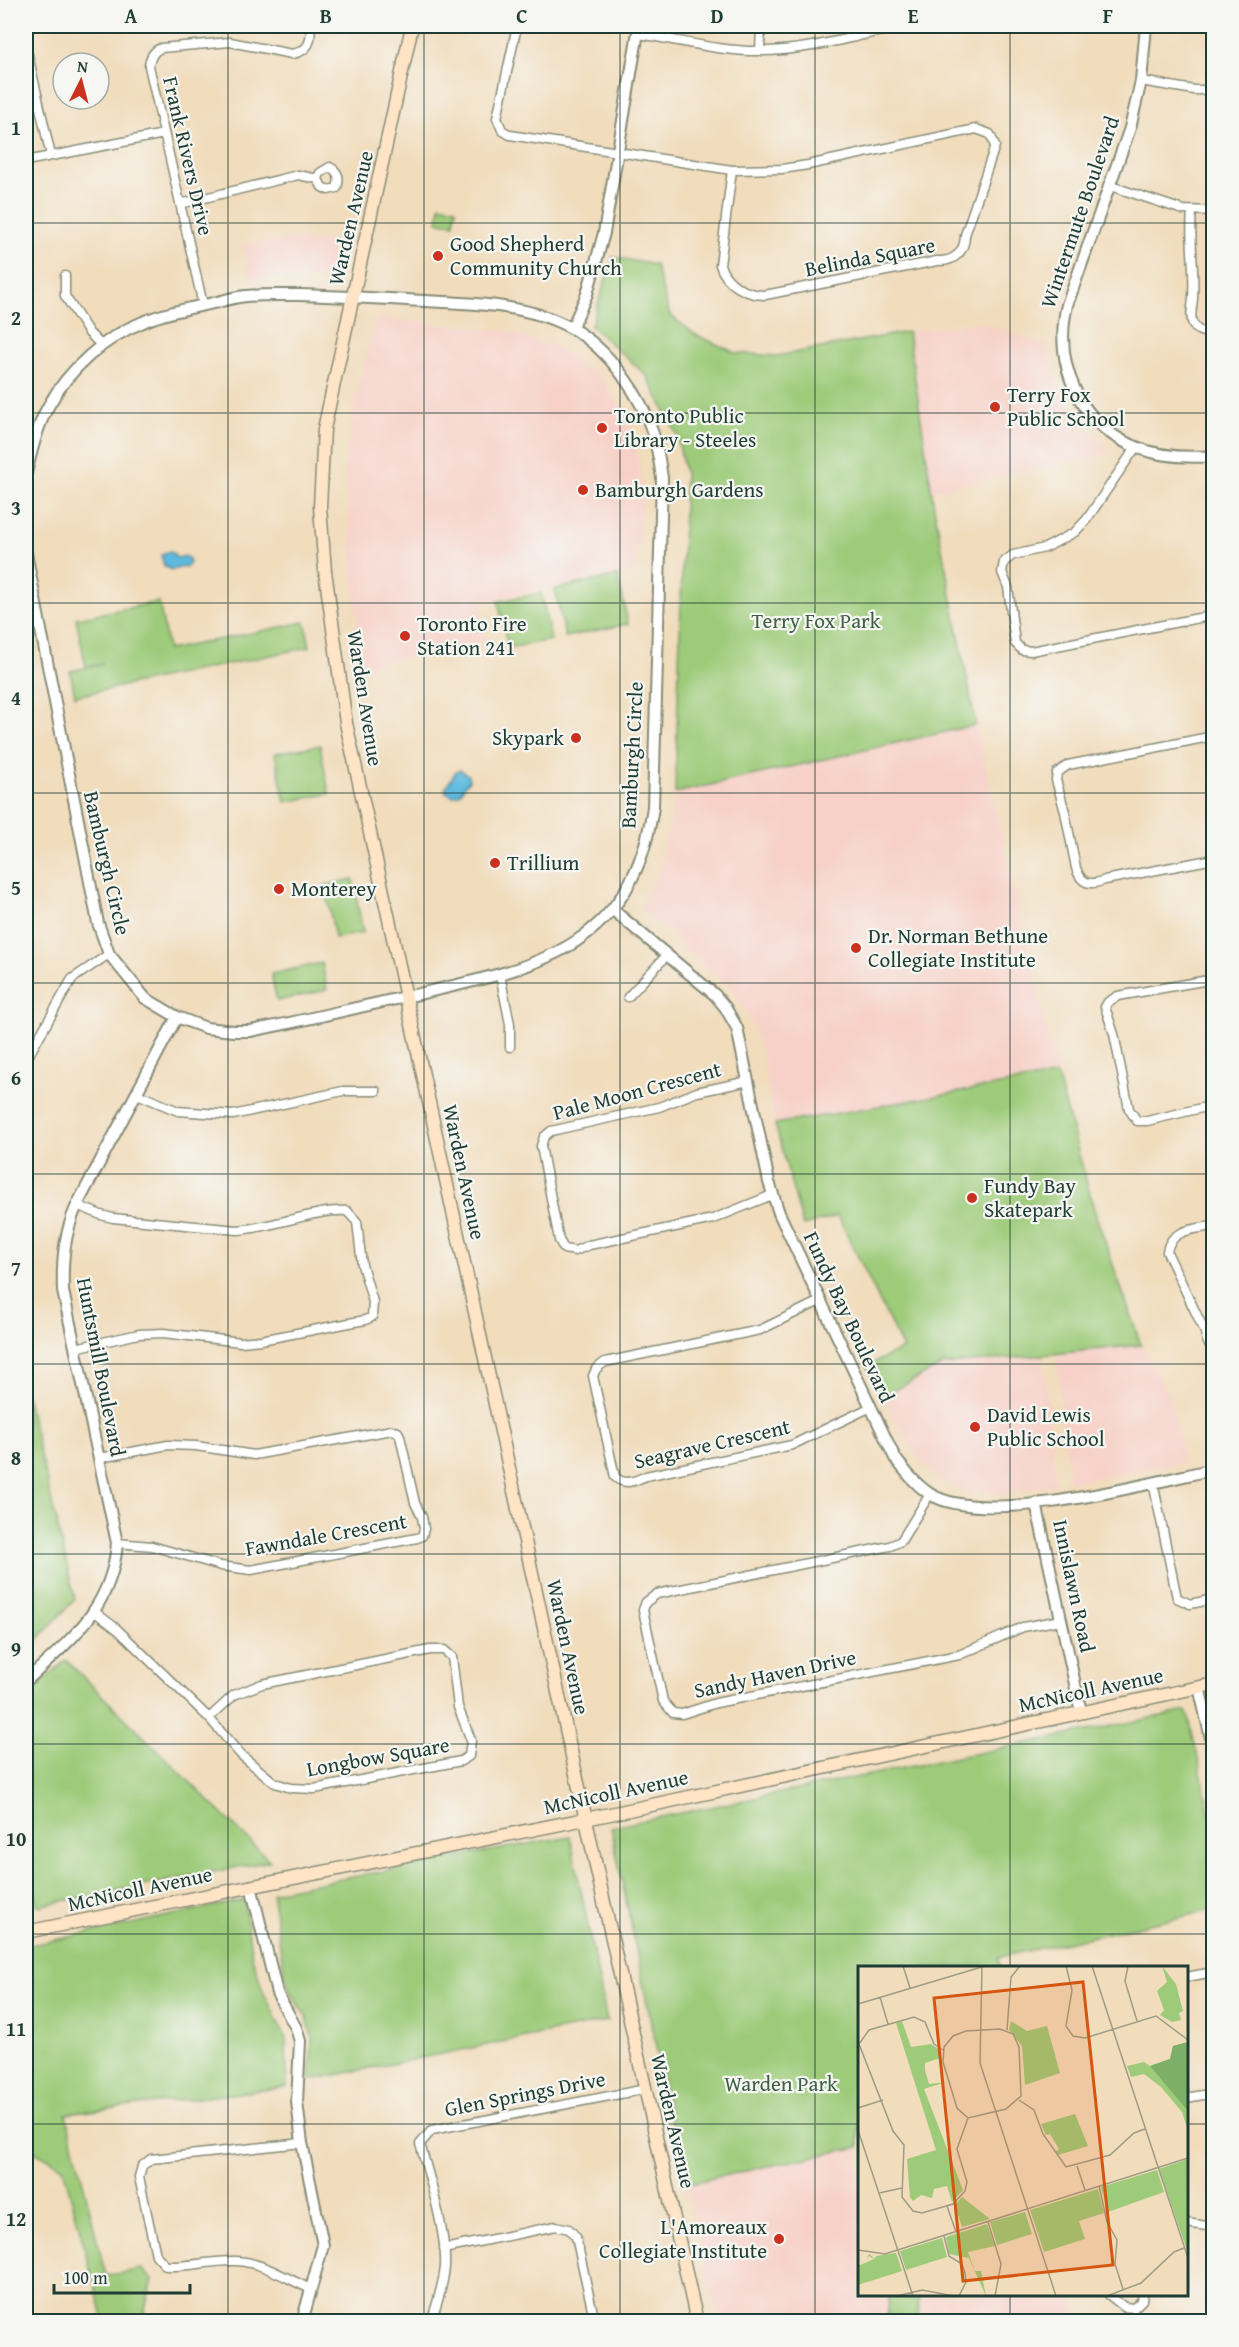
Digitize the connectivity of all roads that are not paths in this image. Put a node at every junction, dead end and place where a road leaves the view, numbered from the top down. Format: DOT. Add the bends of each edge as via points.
graph roads {
  1 [pos="310,26"];
  2 [pos="412,26"];
  3 [pos="517,26"];
  4 [pos="761,26"];
  5 [pos="904,26"];
  6 [pos="1146,26"];
  7 [pos="638,30"];
  8 [pos="26,46"];
  9 [pos="760,51"];
  10 [pos="1141,81"];
  11 [pos="1214,90"];
  12 [pos="164,134"];
  13 [pos="617,151"];
  14 [pos="51,156"];
  15 [pos="26,161"];
  16 [pos="732,170"];
  17 [pos="318,179"];
  18 [pos="1108,185"];
  19 [pos="180,204"];
  20 [pos="1214,211"];
  21 [pos="1192,212"];
  22 [pos="64,276"];
  23 [pos="353,297"];
  24 [pos="203,306"];
  25 [pos="572,328"];
  26 [pos="1214,331"];
  27 [pos="102,346"];
  28 [pos="31,434"];
  29 [pos="1136,447"];
  30 [pos="1213,459"];
  31 [pos="26,473"];
  32 [pos="26,553"];
  33 [pos="1214,615"];
  34 [pos="1214,736"];
  35 [pos="1214,860"];
  36 [pos="613,910"];
  37 [pos="109,954"];
  38 [pos="667,955"];
  39 [pos="500,975"];
  40 [pos="1214,979"];
  41 [pos="405,997"];
  42 [pos="628,998"];
  43 [pos="177,1017"];
  44 [pos="26,1037"];
  45 [pos="35,1042"];
  46 [pos="510,1047"];
  47 [pos="26,1060"];
  48 [pos="749,1081"];
  49 [pos="375,1091"];
  50 [pos="137,1094"];
  51 [pos="1214,1104"];
  52 [pos="772,1195"];
  53 [pos="77,1205"];
  54 [pos="1214,1226"];
  55 [pos="820,1301"];
  56 [pos="1214,1347"];
  57 [pos="75,1348"];
  58 [pos="871,1407"];
  59 [pos="100,1458"];
  60 [pos="1214,1469"];
  61 [pos="1153,1482"];
  62 [pos="930,1494"];
  63 [pos="1036,1503"];
  64 [pos="117,1543"];
  65 [pos="1214,1599"];
  66 [pos="95,1612"];
  67 [pos="1061,1620"];
  68 [pos="26,1681"];
  69 [pos="1214,1684"];
  70 [pos="1198,1687"];
  71 [pos="1081,1712"];
  72 [pos="209,1718"];
  73 [pos="1214,1750"];
  74 [pos="586,1819"];
  75 [pos="251,1886"];
  76 [pos="26,1932"];
  77 [pos="1214,1972"];
  78 [pos="1188,1977"];
  79 [pos="645,2089"];
  80 [pos="1214,2093"];
  81 [pos="1188,2098"];
  82 [pos="302,2143"];
  83 [pos="1188,2223"];
  84 [pos="1214,2227"];
  85 [pos="444,2249"];
  86 [pos="311,2289"];
  87 [pos="1109,2296"];
  88 [pos="1143,2296"];
  89 [pos="302,2322"];
  90 [pos="431,2322"];
  91 [pos="595,2322"];
  92 [pos="698,2322"];
  1 -- 12 [label="street, Frank Rivers Drive" via="308,48 299,53 230,42 157,50 151,55 149,66"];
  2 -- 23 [label="main road, Warden Avenue"];
  3 -- 13 [label="street, Belinda Square" via="497,118 502,130 514,136"];
  4 -- 9 [label="street"];
  5 -- 9 [label="street" via="784,50"];
  6 -- 10 [label="street, Wintermute Boulevard"];
  7 -- 9 [label="street" via="734,50"];
  7 -- 13 [label="street"];
  8 -- 14 [label="street"];
  10 -- 11 [label="street"];
  10 -- 18 [label="street, Wintermute Boulevard" via="1130,128"];
  12 -- 14 [label="street"];
  12 -- 19 [label="street, Frank Rivers Drive"];
  13 -- 16 [label="street, Belinda Square"];
  13 -- 25 [label="street" via="594,273"];
  14 -- 15 [label="street"];
  16 -- 16 [label="street, Belinda Square" via="720,265 727,279 744,291 765,296 955,257 963,246 995,146 990,134 976,129 808,165"];
  17 -- 19 [label="street" via="286,177"];
  18 -- 21 [label="street"];
  18 -- 29 [label="street, Wintermute Boulevard" via="1067,305 1062,343 1069,377 1086,410 1110,433"];
  19 -- 24 [label="street, Frank Rivers Drive"];
  20 -- 21 [label="street"];
  21 -- 26 [label="street" via="1192,322 1200,332"];
  22 -- 27 [label="street" via="65,296"];
  23 -- 24 [label="street, Bamburgh Circle" via="267,295"];
  23 -- 25 [label="street, Bamburgh Circle" via="523,310"];
  23 -- 41 [label="main road, Warden Avenue" via="324,429 321,518 346,723"];
  24 -- 27 [label="street, Bamburgh Circle" via="143,322"];
  25 -- 36 [label="street, Bamburgh Circle" via="618,368 654,436 662,477 649,834 640,862"];
  27 -- 28 [label="street, Bamburgh Circle" via="61,386"];
  28 -- 31 [label="street, Bamburgh Circle"];
  29 -- 30 [label="street, Wintermute Boulevard"];
  29 -- 33 [label="street" via="1075,532 1045,548 1014,555 1004,562 1002,572 1008,587 1015,643 1022,650 1031,651"];
  32 -- 37 [label="street, Bamburgh Circle" via="71,794 98,923"];
  34 -- 35 [label="street" via="1068,765 1057,773 1056,780 1078,877 1087,884"];
  36 -- 38 [label="street, Fundy Bay Boulevard"];
  36 -- 39 [label="street, Bamburgh Circle" via="581,939 553,956"];
  37 -- 43 [label="street, Bamburgh Circle" via="145,998"];
  37 -- 45 [label="street" via="72,979"];
  38 -- 42 [label="street"];
  38 -- 48 [label="street, Fundy Bay Boulevard" via="725,1007 738,1034"];
  39 -- 41 [label="street, Bamburgh Circle"];
  39 -- 46 [label="street" via="510,1024"];
  40 -- 51 [label="street" via="1118,996 1105,1007 1129,1110 1137,1121"];
  41 -- 43 [label="street, Bamburgh Circle" via="250,1031 206,1028"];
  41 -- 74 [label="main road, Warden Avenue"];
  43 -- 50 [label="street, Huntsmill Boulevard"];
  44 -- 45 [label="street"];
  45 -- 47 [label="street"];
  48 -- 52 [label="street, Fundy Bay Boulevard"];
  48 -- 52 [label="street, Pale Moon Crescent" via="697,1092 659,1107 551,1131 541,1146 559,1240 564,1249 575,1251 713,1219"];
  49 -- 50 [label="street" via="343,1091 233,1115 178,1111"];
  50 -- 53 [label="street, Huntsmill Boulevard"];
  52 -- 55 [label="street, Fundy Bay Boulevard"];
  53 -- 57 [label="street, Huntsmill Boulevard" via="62,1259 63,1291"];
  53 -- 57 [label="street" via="113,1218 237,1230 347,1211 357,1222 362,1265 373,1302 372,1317 365,1320 261,1340 139,1334"];
  54 -- 56 [label="street" via="1178,1234 1167,1252 1208,1343"];
  55 -- 58 [label="street, Fundy Bay Boulevard"];
  55 -- 58 [label="street, Seagrave Crescent" via="760,1330 605,1362 596,1369 595,1392 615,1477 631,1482 776,1450 810,1438"];
  57 -- 59 [label="street, Huntsmill Boulevard"];
  58 -- 62 [label="street, Fundy Bay Boulevard" via="895,1458"];
  59 -- 64 [label="street, Huntsmill Boulevard"];
  59 -- 64 [label="street, Fawndale Crescent" via="168,1445 254,1455 392,1430 400,1436 424,1529 417,1538 251,1570 221,1566 152,1546"];
  60 -- 61 [label="street, Fundy Bay Boulevard"];
  61 -- 63 [label="street, Fundy Bay Boulevard"];
  61 -- 65 [label="street" via="1177,1598 1190,1604"];
  62 -- 63 [label="street, Fundy Bay Boulevard" via="979,1507"];
  62 -- 67 [label="street, Sandy Haven Drive" via="901,1541 890,1546 657,1594 646,1602 643,1610 663,1701 673,1713 682,1714 716,1703 959,1655 1023,1627"];
  63 -- 67 [label="street, Innislawn Road"];
  64 -- 66 [label="street, Huntsmill Boulevard" via="111,1578"];
  66 -- 68 [label="street, Huntsmill Boulevard"];
  66 -- 72 [label="street, Longbow Square"];
  67 -- 71 [label="street, Innislawn Road"];
  69 -- 70 [label="main road, McNicoll Avenue"];
  70 -- 71 [label="main road, McNicoll Avenue"];
  70 -- 73 [label="street"];
  71 -- 74 [label="main road, McNicoll Avenue"];
  72 -- 72 [label="street, Longbow Square" via="265,1776 275,1783 307,1790 461,1761 469,1756 471,1746 459,1707 452,1657 444,1650 262,1684 234,1695"];
  74 -- 75 [label="main road, McNicoll Avenue"];
  74 -- 79 [label="main road, Warden Avenue"];
  75 -- 76 [label="main road, McNicoll Avenue"];
  75 -- 82 [label="street" via="277,1993 300,2041 297,2102"];
  77 -- 78 [label="street"];
  79 -- 85 [label="street, Glen Springs Drive" via="432,2130 420,2144"];
  79 -- 92 [label="main road, Warden Avenue"];
  80 -- 81 [label="street"];
  82 -- 86 [label="street" via="323,2245"];
  82 -- 86 [label="street" via="151,2159 142,2166 139,2177 156,2255 166,2266 255,2263"];
  83 -- 84 [label="street"];
  85 -- 90 [label="street, Glen Springs Drive" via="445,2268"];
  85 -- 91 [label="street" via="556,2226 569,2229 576,2237"];
  86 -- 89 [label="street"];
  87 -- 88 [label="street" via="1124,2307 1134,2308"];
}
